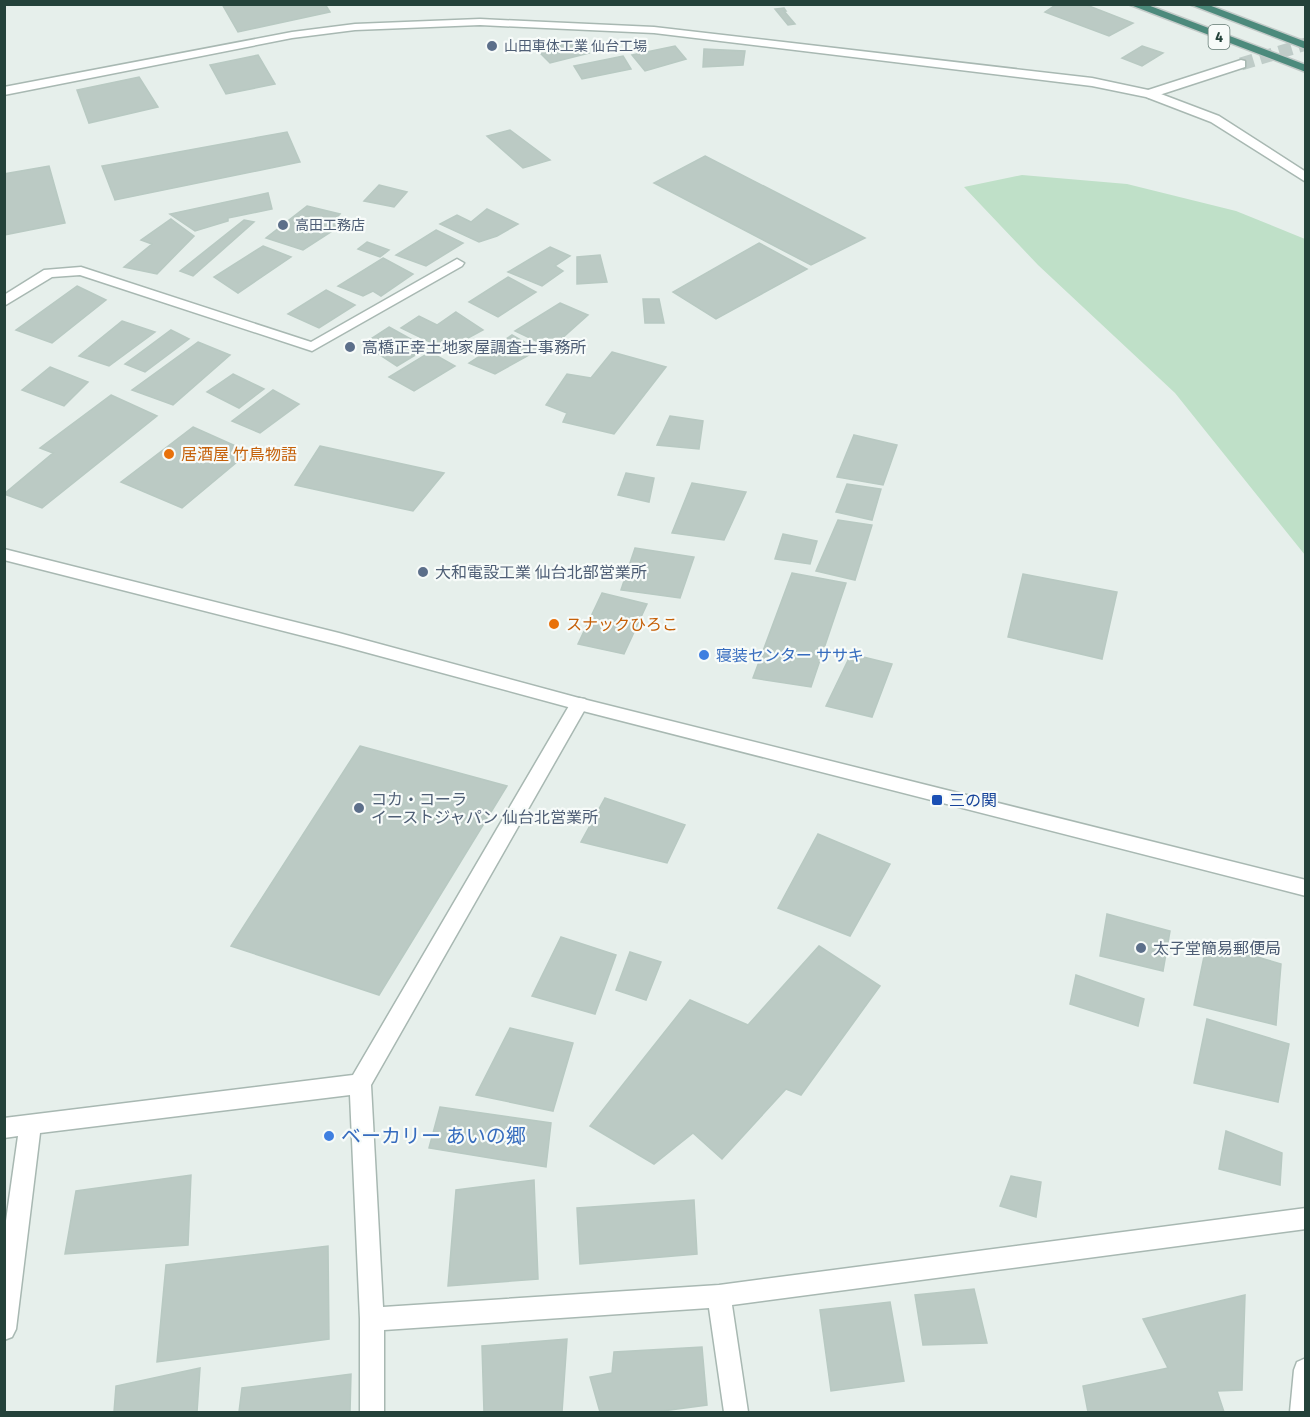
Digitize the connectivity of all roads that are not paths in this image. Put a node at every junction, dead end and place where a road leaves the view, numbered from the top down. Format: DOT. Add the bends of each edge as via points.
graph roads {
  1 [pos="1133,4"];
  2 [pos="1194,4"];
  3 [pos="1305,46"];
  4 [pos="1241,64"];
  5 [pos="1305,69"];
  6 [pos="4,91"];
  7 [pos="1149,94"];
  8 [pos="1305,178"];
  9 [pos="457,263"];
  10 [pos="4,302"];
  11 [pos="8,559"];
  12 [pos="579,704"];
  13 [pos="1305,888"];
  14 [pos="360,1084"];
  15 [pos="30,1126"];
  16 [pos="4,1128"];
  17 [pos="1305,1218"];
  18 [pos="719,1296"];
  19 [pos="372,1319"];
  20 [pos="4,1329"];
  21 [pos="1305,1370"];
  22 [pos="372,1413"];
  23 [pos="736,1413"];
  24 [pos="1302,1413"];
  1 -- 5 [label="highway, 4"];
  2 -- 3 [label="highway, 4"];
  4 -- 7 [label="street"];
  6 -- 7 [label="street" via="292,35 355,27 480,22 654,30 1092,82"];
  7 -- 8 [label="street" via="1215,120"];
  9 -- 10 [label="street" via="312,347 81,271 49,273"];
  11 -- 12 [label="street" via="339,639"];
  12 -- 13 [label="street"];
  12 -- 14 [label="street"];
  14 -- 15 [label="street"];
  14 -- 19 [label="street"];
  15 -- 16 [label="street"];
  15 -- 20 [label="street"];
  17 -- 18 [label="street"];
  18 -- 19 [label="street"];
  18 -- 23 [label="street"];
  19 -- 22 [label="street"];
  21 -- 24 [label="street"];
}
